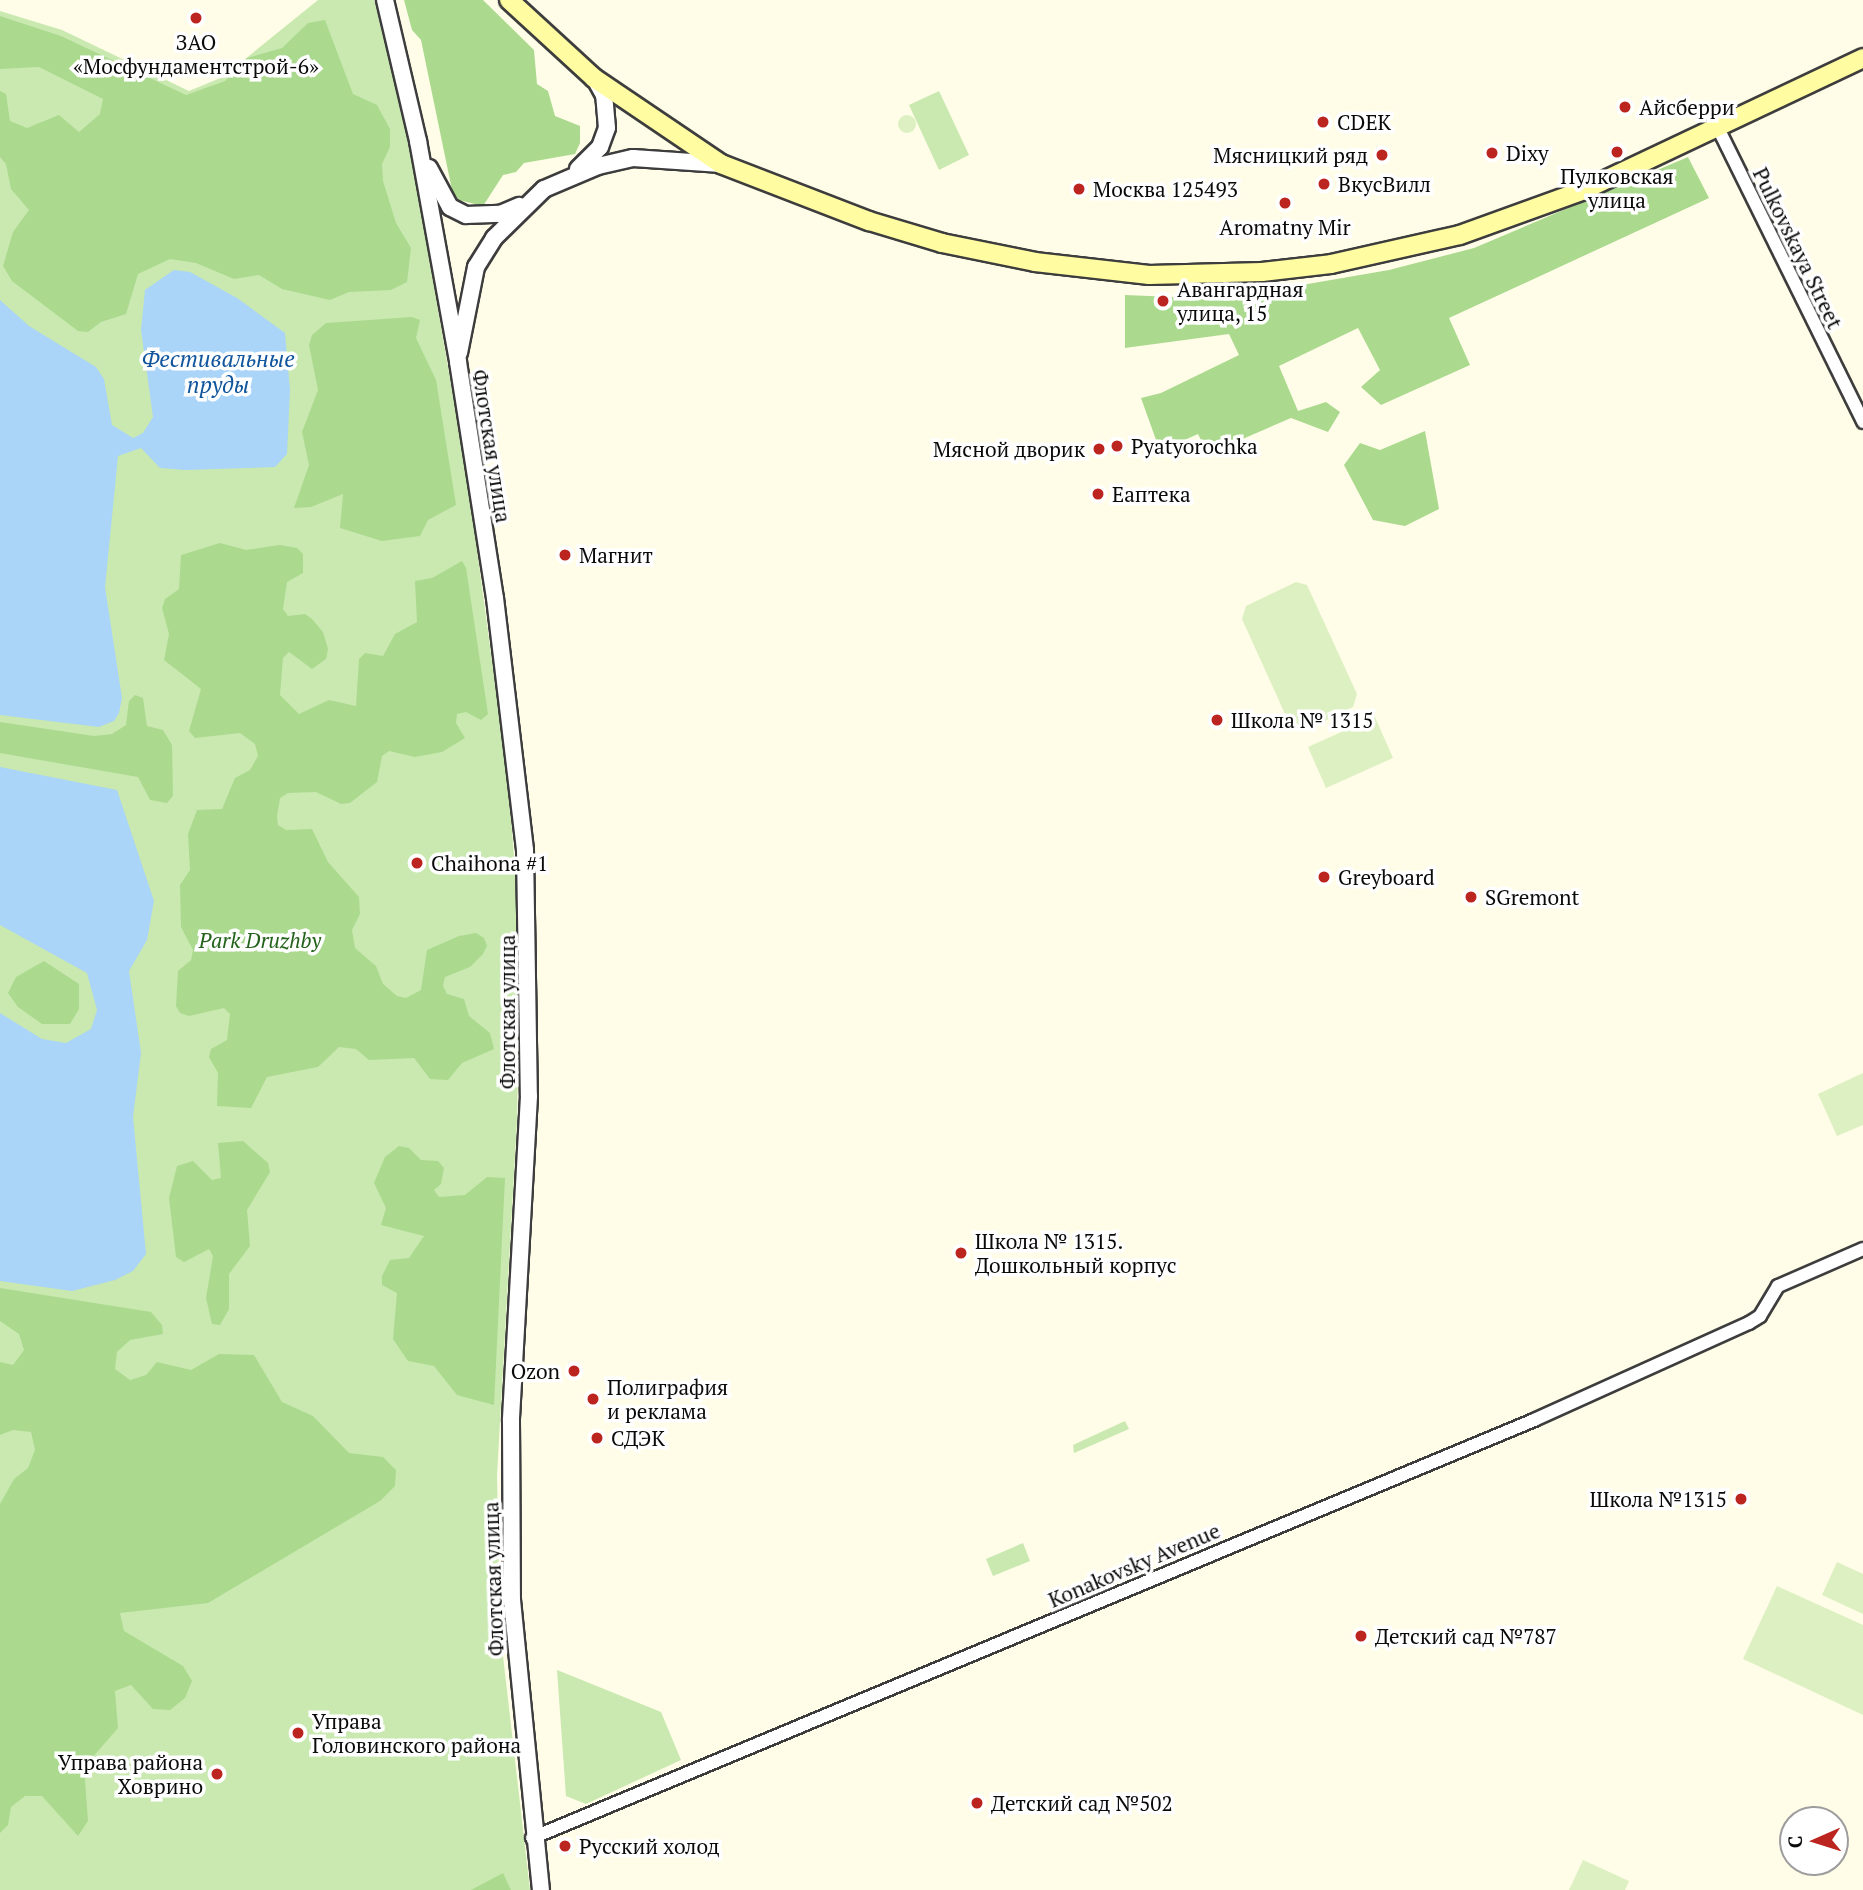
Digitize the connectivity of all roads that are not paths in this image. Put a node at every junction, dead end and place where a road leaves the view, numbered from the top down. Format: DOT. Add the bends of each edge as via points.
graph roads {
  1 [pos="385,0"];
  2 [pos="509,0"];
  3 [pos="1863,58"];
  4 [pos="594,78"];
  5 [pos="1718,128"];
  6 [pos="418,141"];
  7 [pos="721,163"];
  8 [pos="567,177"];
  9 [pos="524,204"];
  10 [pos="458,362"];
  11 [pos="1863,422"];
  12 [pos="1863,1249"];
  13 [pos="533,1838"];
  14 [pos="541,1890"];
  1 -- 6 [label="street, Флотская улица"];
  2 -- 4 [label="main road"];
  3 -- 5 [label="main road"];
  4 -- 7 [label="main road"];
  4 -- 8 [label="street" via="604,95 607,128 590,161"];
  5 -- 7 [label="main road" via="1584,190 1460,235 1331,264 1229,274 1106,271 942,243 869,221"];
  5 -- 11 [label="street, Pulkovskaya Street"];
  6 -- 9 [label="street, Флотская улица" via="450,207 482,217"];
  6 -- 10 [label="street, Флотская улица"];
  7 -- 8 [label="street" via="633,158"];
  8 -- 9 [label="street"];
  9 -- 10 [label="street" via="476,267"];
  10 -- 13 [label="street, Флотская улица" via="499,624 525,850 530,938 528,1096 512,1421 512,1600"];
  12 -- 13 [label="street, Konakovsky Avenue" via="1778,1286 1760,1316 1749,1323 1534,1420"];
  13 -- 14 [label="street, Флотская улица"];
}
